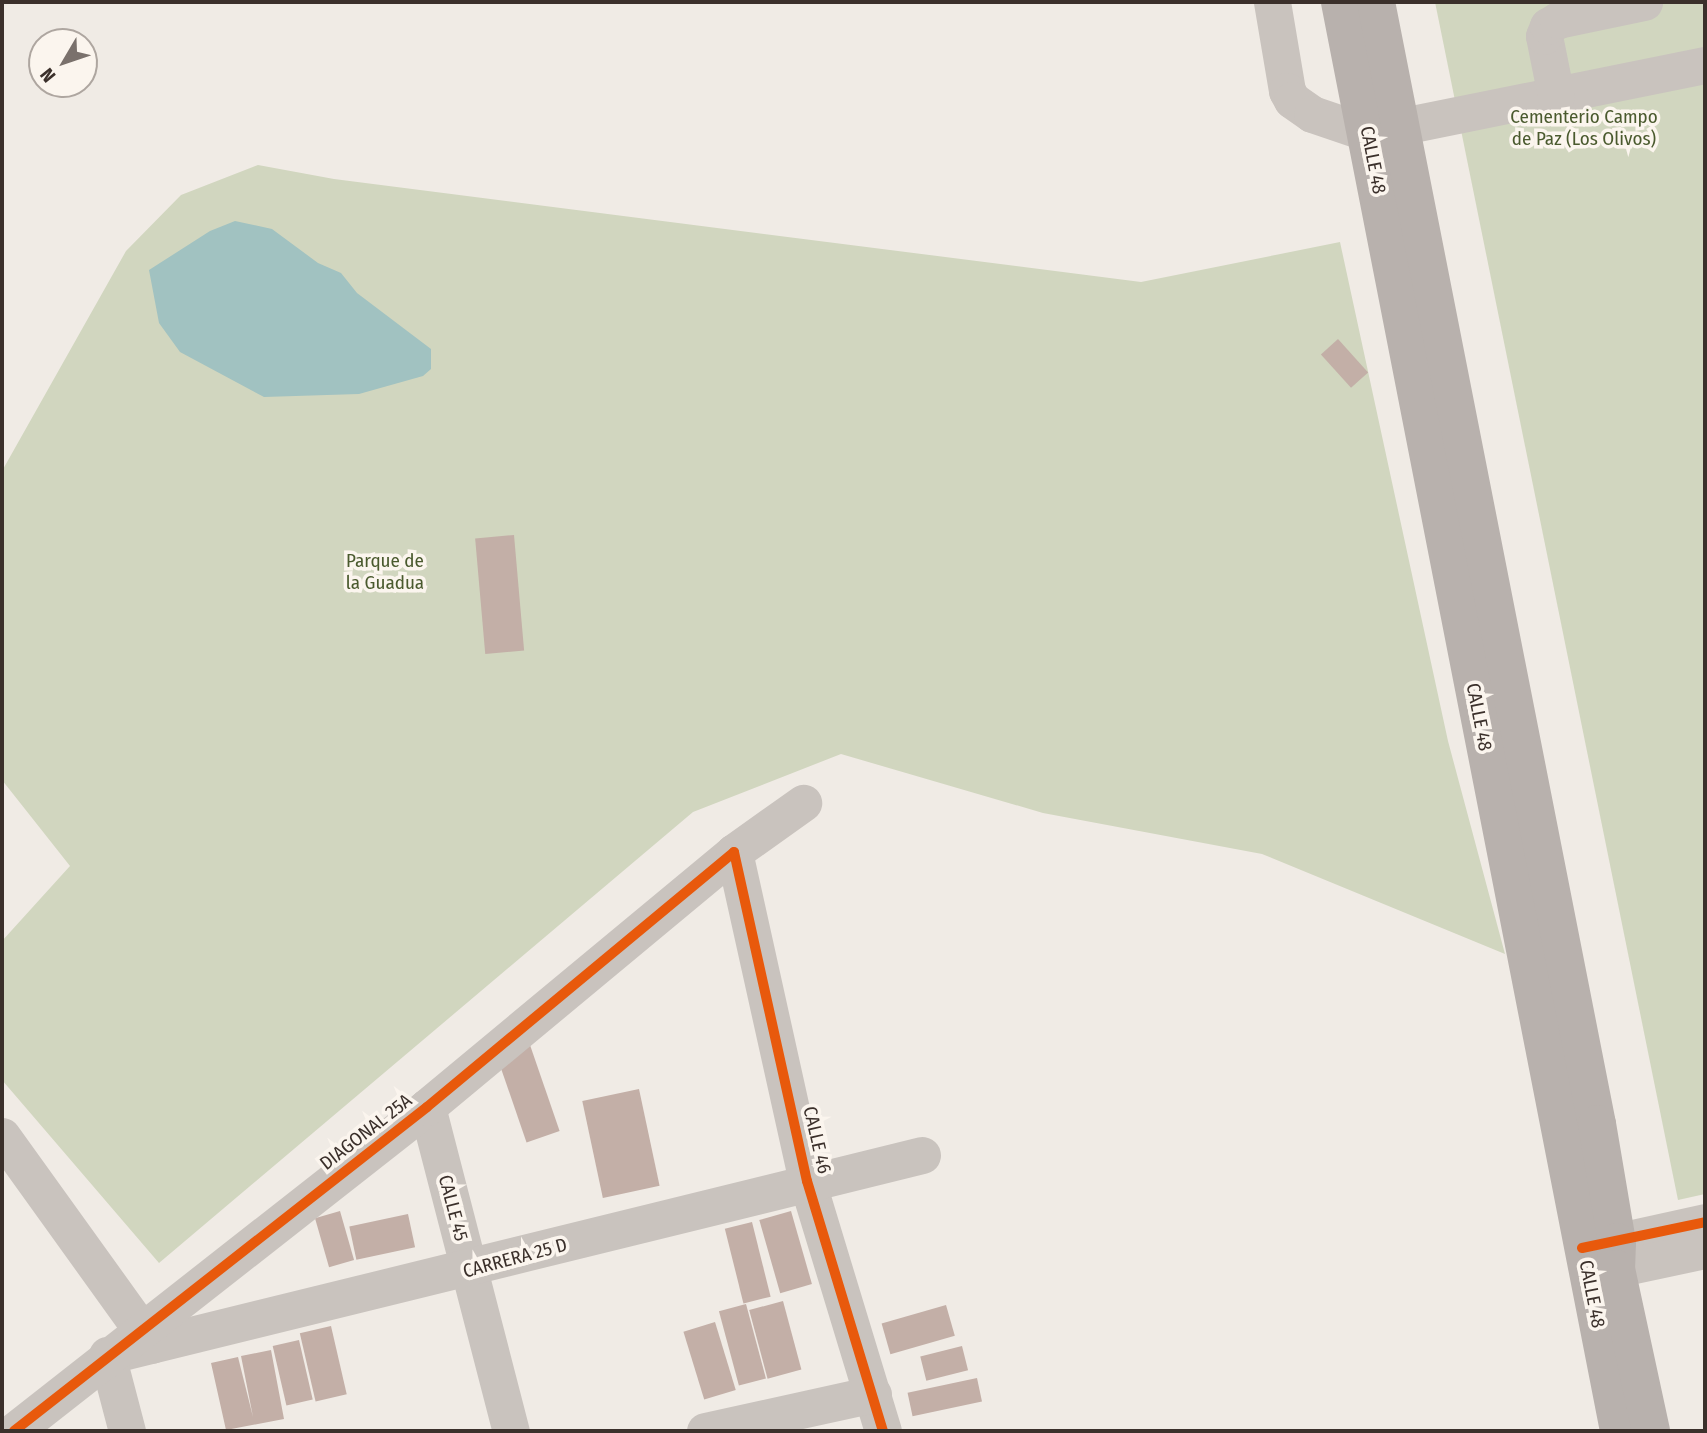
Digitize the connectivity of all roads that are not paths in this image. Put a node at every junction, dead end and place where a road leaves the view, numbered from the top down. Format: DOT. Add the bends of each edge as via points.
graph roads {
  1 [pos="1272,2"];
  2 [pos="1340,2"];
  3 [pos="1376,2"];
  4 [pos="1644,2"];
  5 [pos="1705,65"];
  6 [pos="1556,96"];
  7 [pos="1384,130"];
  8 [pos="803,803"];
  9 [pos="734,852"];
  10 [pos="427,1107"];
  11 [pos="2,1136"];
  12 [pos="922,1155"];
  13 [pos="807,1181"];
  14 [pos="1705,1222"];
  15 [pos="1705,1250"];
  16 [pos="1601,1260"];
  17 [pos="469,1270"];
  18 [pos="148,1336"];
  19 [pos="107,1355"];
  20 [pos="873,1394"];
  21 [pos="14,1431"];
  22 [pos="127,1431"];
  23 [pos="511,1431"];
  24 [pos="705,1431"];
  25 [pos="883,1431"];
  26 [pos="1619,1431"];
  27 [pos="1651,1431"];
  1 -- 7 [label="street" via="1292,100 1312,114"];
  2 -- 7 [label="main road, CALLE 48"];
  3 -- 7 [label="main road, CALLE 48"];
  4 -- 6 [label="street" via="1548,26 1544,36"];
  5 -- 6 [label="street"];
  6 -- 7 [label="street"];
  7 -- 16 [label="main road, CALLE 48"];
  8 -- 9 [label="street, DIAGONAL 25A"];
  9 -- 10 [label="street, DIAGONAL 25A"];
  9 -- 13 [label="street, CALLE 46"];
  10 -- 17 [label="street, CALLE 45"];
  10 -- 18 [label="street, DIAGONAL 25A"];
  11 -- 18 [label="street"];
  12 -- 13 [label="street, CARRERA 25 D"];
  13 -- 17 [label="street, CARRERA 25 D"];
  13 -- 20 [label="street, CALLE 46"];
  14 -- 16 [label="street"];
  15 -- 16 [label="street"];
  16 -- 26 [label="main road, CALLE 48"];
  16 -- 27 [label="main road, CALLE 48"];
  17 -- 18 [label="street, CARRERA 25 D"];
  17 -- 23 [label="street, CALLE 45"];
  18 -- 19 [label="street, DIAGONAL 25A"];
  19 -- 21 [label="street, DIAGONAL 25A"];
  19 -- 22 [label="street"];
  20 -- 24 [label="street"];
  20 -- 25 [label="street, CALLE 46"];
}
